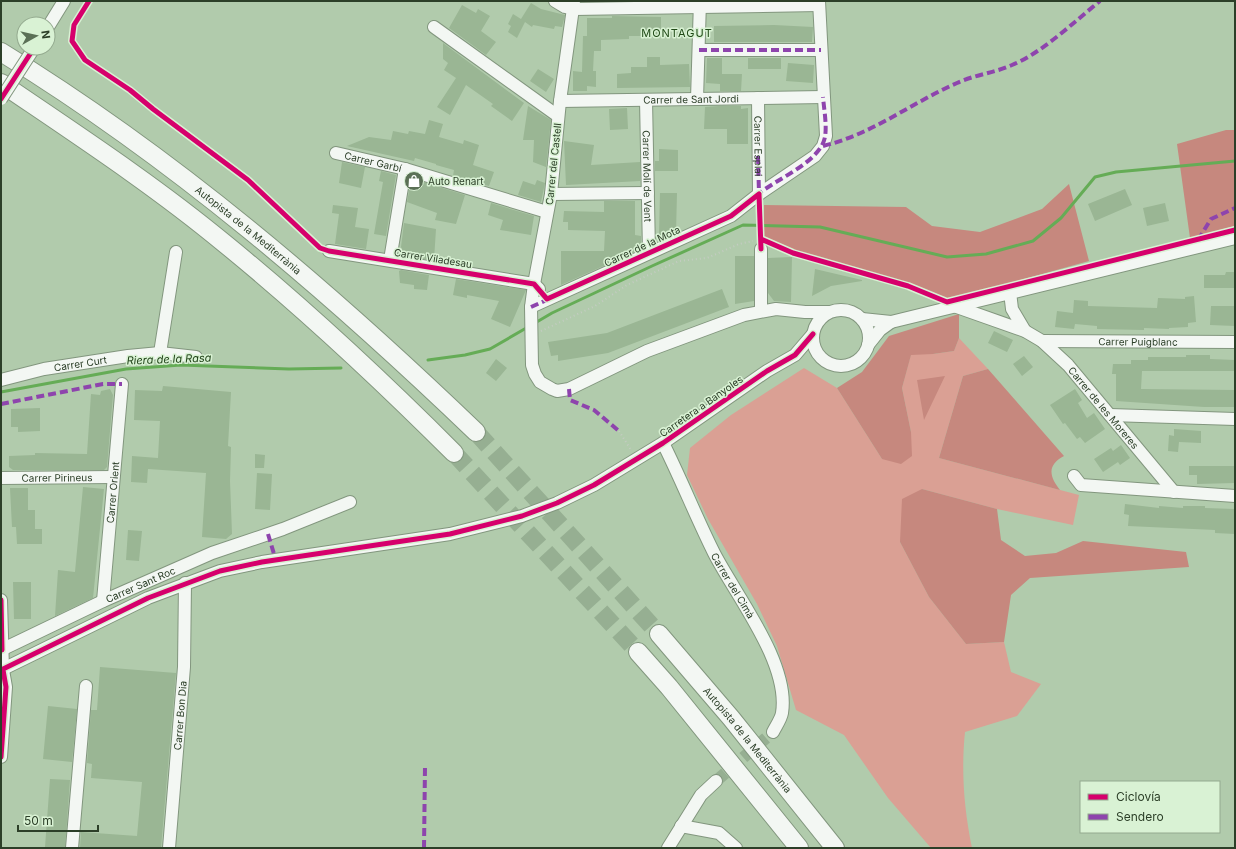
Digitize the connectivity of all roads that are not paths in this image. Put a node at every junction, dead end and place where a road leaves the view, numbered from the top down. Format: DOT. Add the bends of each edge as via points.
graph roads {
  1 [pos="64,1"];
  2 [pos="555,1"];
  3 [pos="819,3"];
  4 [pos="700,4"];
  5 [pos="574,5"];
  6 [pos="55,16"];
  7 [pos="434,27"];
  8 [pos="698,50"];
  9 [pos="821,50"];
  10 [pos="1,52"];
  11 [pos="29,56"];
  12 [pos="1,83"];
  13 [pos="823,96"];
  14 [pos="758,98"];
  15 [pos="1,99"];
  16 [pos="697,99"];
  17 [pos="646,100"];
  18 [pos="560,101"];
  19 [pos="558,116"];
  20 [pos="336,153"];
  21 [pos="404,168"];
  22 [pos="648,193"];
  23 [pos="551,194"];
  24 [pos="759,194"];
  25 [pos="547,212"];
  26 [pos="1235,238"];
  27 [pos="761,244"];
  28 [pos="176,252"];
  29 [pos="329,252"];
  30 [pos="649,252"];
  31 [pos="390,260"];
  32 [pos="534,284"];
  33 [pos="1010,292"];
  34 [pos="548,300"];
  35 [pos="954,306"];
  36 [pos="761,311"];
  37 [pos="531,312"];
  38 [pos="805,312"];
  39 [pos="829,312"];
  40 [pos="862,319"];
  41 [pos="891,322"];
  42 [pos="814,331"];
  43 [pos="1025,331"];
  44 [pos="1042,341"];
  45 [pos="1235,342"];
  46 [pos="868,345"];
  47 [pos="160,353"];
  48 [pos="795,355"];
  49 [pos="196,357"];
  50 [pos="822,360"];
  51 [pos="1,380"];
  52 [pos="122,384"];
  53 [pos="1110,415"];
  54 [pos="1235,419"];
  55 [pos="476,432"];
  56 [pos="663,443"];
  57 [pos="454,453"];
  58 [pos="1074,476"];
  59 [pos="113,477"];
  60 [pos="1,478"];
  61 [pos="1174,492"];
  62 [pos="1235,496"];
  63 [pos="350,502"];
  64 [pos="185,582"];
  65 [pos="1,600"];
  66 [pos="102,601"];
  67 [pos="659,634"];
  68 [pos="2,650"];
  69 [pos="638,652"];
  70 [pos="2,670"];
  71 [pos="86,686"];
  72 [pos="684,706"];
  73 [pos="773,732"];
  74 [pos="1,757"];
  75 [pos="716,781"];
  76 [pos="681,826"];
  77 [pos="72,848"];
  78 [pos="169,848"];
  79 [pos="668,848"];
  80 [pos="736,848"];
  81 [pos="790,848"];
  82 [pos="799,848"];
  83 [pos="835,848"];
  1 -- 6 [label="street"];
  2 -- 5 [label="street" via="565,7"];
  3 -- 4 [label="street"];
  3 -- 9 [label="street, Carrer de la Mota"];
  4 -- 5 [label="street"];
  4 -- 8 [label="street"];
  5 -- 18 [label="street, Carrer del Castell"];
  7 -- 19 [label="street"];
  8 -- 9 [label="street"];
  8 -- 16 [label="street"];
  9 -- 13 [label="street, Carrer de la Mota"];
  10 -- 55 [label="highway, Autopista de la Mediterrània" via="87,109 230,214 374,335"];
  11 -- 15 [label="street, bridge"];
  12 -- 57 [label="highway" via="109,156 224,242 388,388"];
  13 -- 14 [label="street, Carrer de Sant Jordi"];
  13 -- 24 [label="street, Carrer de la Mota" via="826,136 823,146 815,156"];
  14 -- 16 [label="street, Carrer de Sant Jordi"];
  14 -- 24 [label="street, Carrer Esplai"];
  16 -- 17 [label="street, Carrer de Sant Jordi"];
  17 -- 18 [label="street, Carrer de Sant Jordi"];
  17 -- 22 [label="street, Carrer Molí de Vent"];
  18 -- 19 [label="street, Carrer del Castell"];
  19 -- 23 [label="street, Carrer del Castell"];
  20 -- 21 [label="street, Carrer Garbí"];
  21 -- 25 [label="street, Carrer Garbí"];
  21 -- 31 [label="street"];
  22 -- 23 [label="street"];
  22 -- 30 [label="street, Carrer Molí de Vent"];
  23 -- 25 [label="street, Carrer del Castell"];
  24 -- 30 [label="street, Carrer de la Mota" via="731,216"];
  25 -- 32 [label="street, Carrer del Castell"];
  26 -- 33 [label="street"];
  27 -- 36 [label="street"];
  28 -- 47 [label="street"];
  29 -- 31 [label="street, Carrer Viladesau"];
  30 -- 34 [label="street, Carrer de la Mota"];
  31 -- 32 [label="street, Carrer Viladesau"];
  32 -- 34 [label="street"];
  32 -- 37 [label="street, Carrer del Castell"];
  33 -- 35 [label="street"];
  33 -- 43 [label="street, Carrer de les Moreres" via="1012,309"];
  34 -- 37 [label="street, Carrer de la Mota"];
  35 -- 41 [label="street"];
  35 -- 43 [label="street, Carrer de les Moreres"];
  36 -- 37 [label="street, Carrer del Castell" via="726,320 647,351 568,389 557,391 540,382 534,374 534,332"];
  36 -- 38 [label="street" via="776,309"];
  38 -- 39 [label="street"];
  38 -- 42 [label="street"];
  39 -- 40 [label="street" via="845,310"];
  39 -- 42 [label="street" via="822,317"];
  40 -- 41 [label="street"];
  40 -- 46 [label="street" via="868,329"];
  41 -- 46 [label="street" via="880,330"];
  42 -- 48 [label="street, Carretera a Banyoles"];
  42 -- 50 [label="street" via="814,346"];
  43 -- 44 [label="street, Carrer de les Moreres"];
  44 -- 45 [label="street, Carrer Puigblanc"];
  44 -- 53 [label="street, Carrer de les Moreres" via="1068,365"];
  46 -- 50 [label="street" via="862,357 850,365 835,366"];
  47 -- 49 [label="street, Carrer Curt"];
  47 -- 51 [label="street, Carrer Curt" via="44,369"];
  48 -- 50 [label="street"];
  48 -- 56 [label="street, Carretera a Banyoles" via="767,371"];
  52 -- 59 [label="street, Carrer Orient"];
  53 -- 54 [label="street"];
  53 -- 61 [label="street, Carrer de les Moreres"];
  56 -- 64 [label="street, Carretera a Banyoles" via="594,485 522,516 450,534 262,562"];
  56 -- 73 [label="street, Carrer del Cimà" via="714,554 765,640 782,700 782,713"];
  58 -- 61 [label="street" via="1081,485"];
  59 -- 60 [label="street, Carrer Pirineus"];
  59 -- 66 [label="street, Carrer Orient"];
  61 -- 62 [label="street"];
  63 -- 66 [label="street, Carrer Sant Roc" via="212,554"];
  64 -- 70 [label="street, Carretera a Banyoles"];
  64 -- 78 [label="street, Carrer Bon Dia" via="184,666"];
  65 -- 68 [label="street"];
  66 -- 68 [label="street, Carrer Sant Roc"];
  67 -- 83 [label="highway, Autopista de la Mediterrània" via="731,718"];
  68 -- 70 [label="street"];
  69 -- 72 [label="highway"];
  70 -- 74 [label="street" via="6,687"];
  71 -- 77 [label="street"];
  72 -- 81 [label="highway"];
  72 -- 82 [label="highway"];
  75 -- 76 [label="street" via="701,795"];
  76 -- 79 [label="street"];
  76 -- 80 [label="street" via="719,833"];
}
